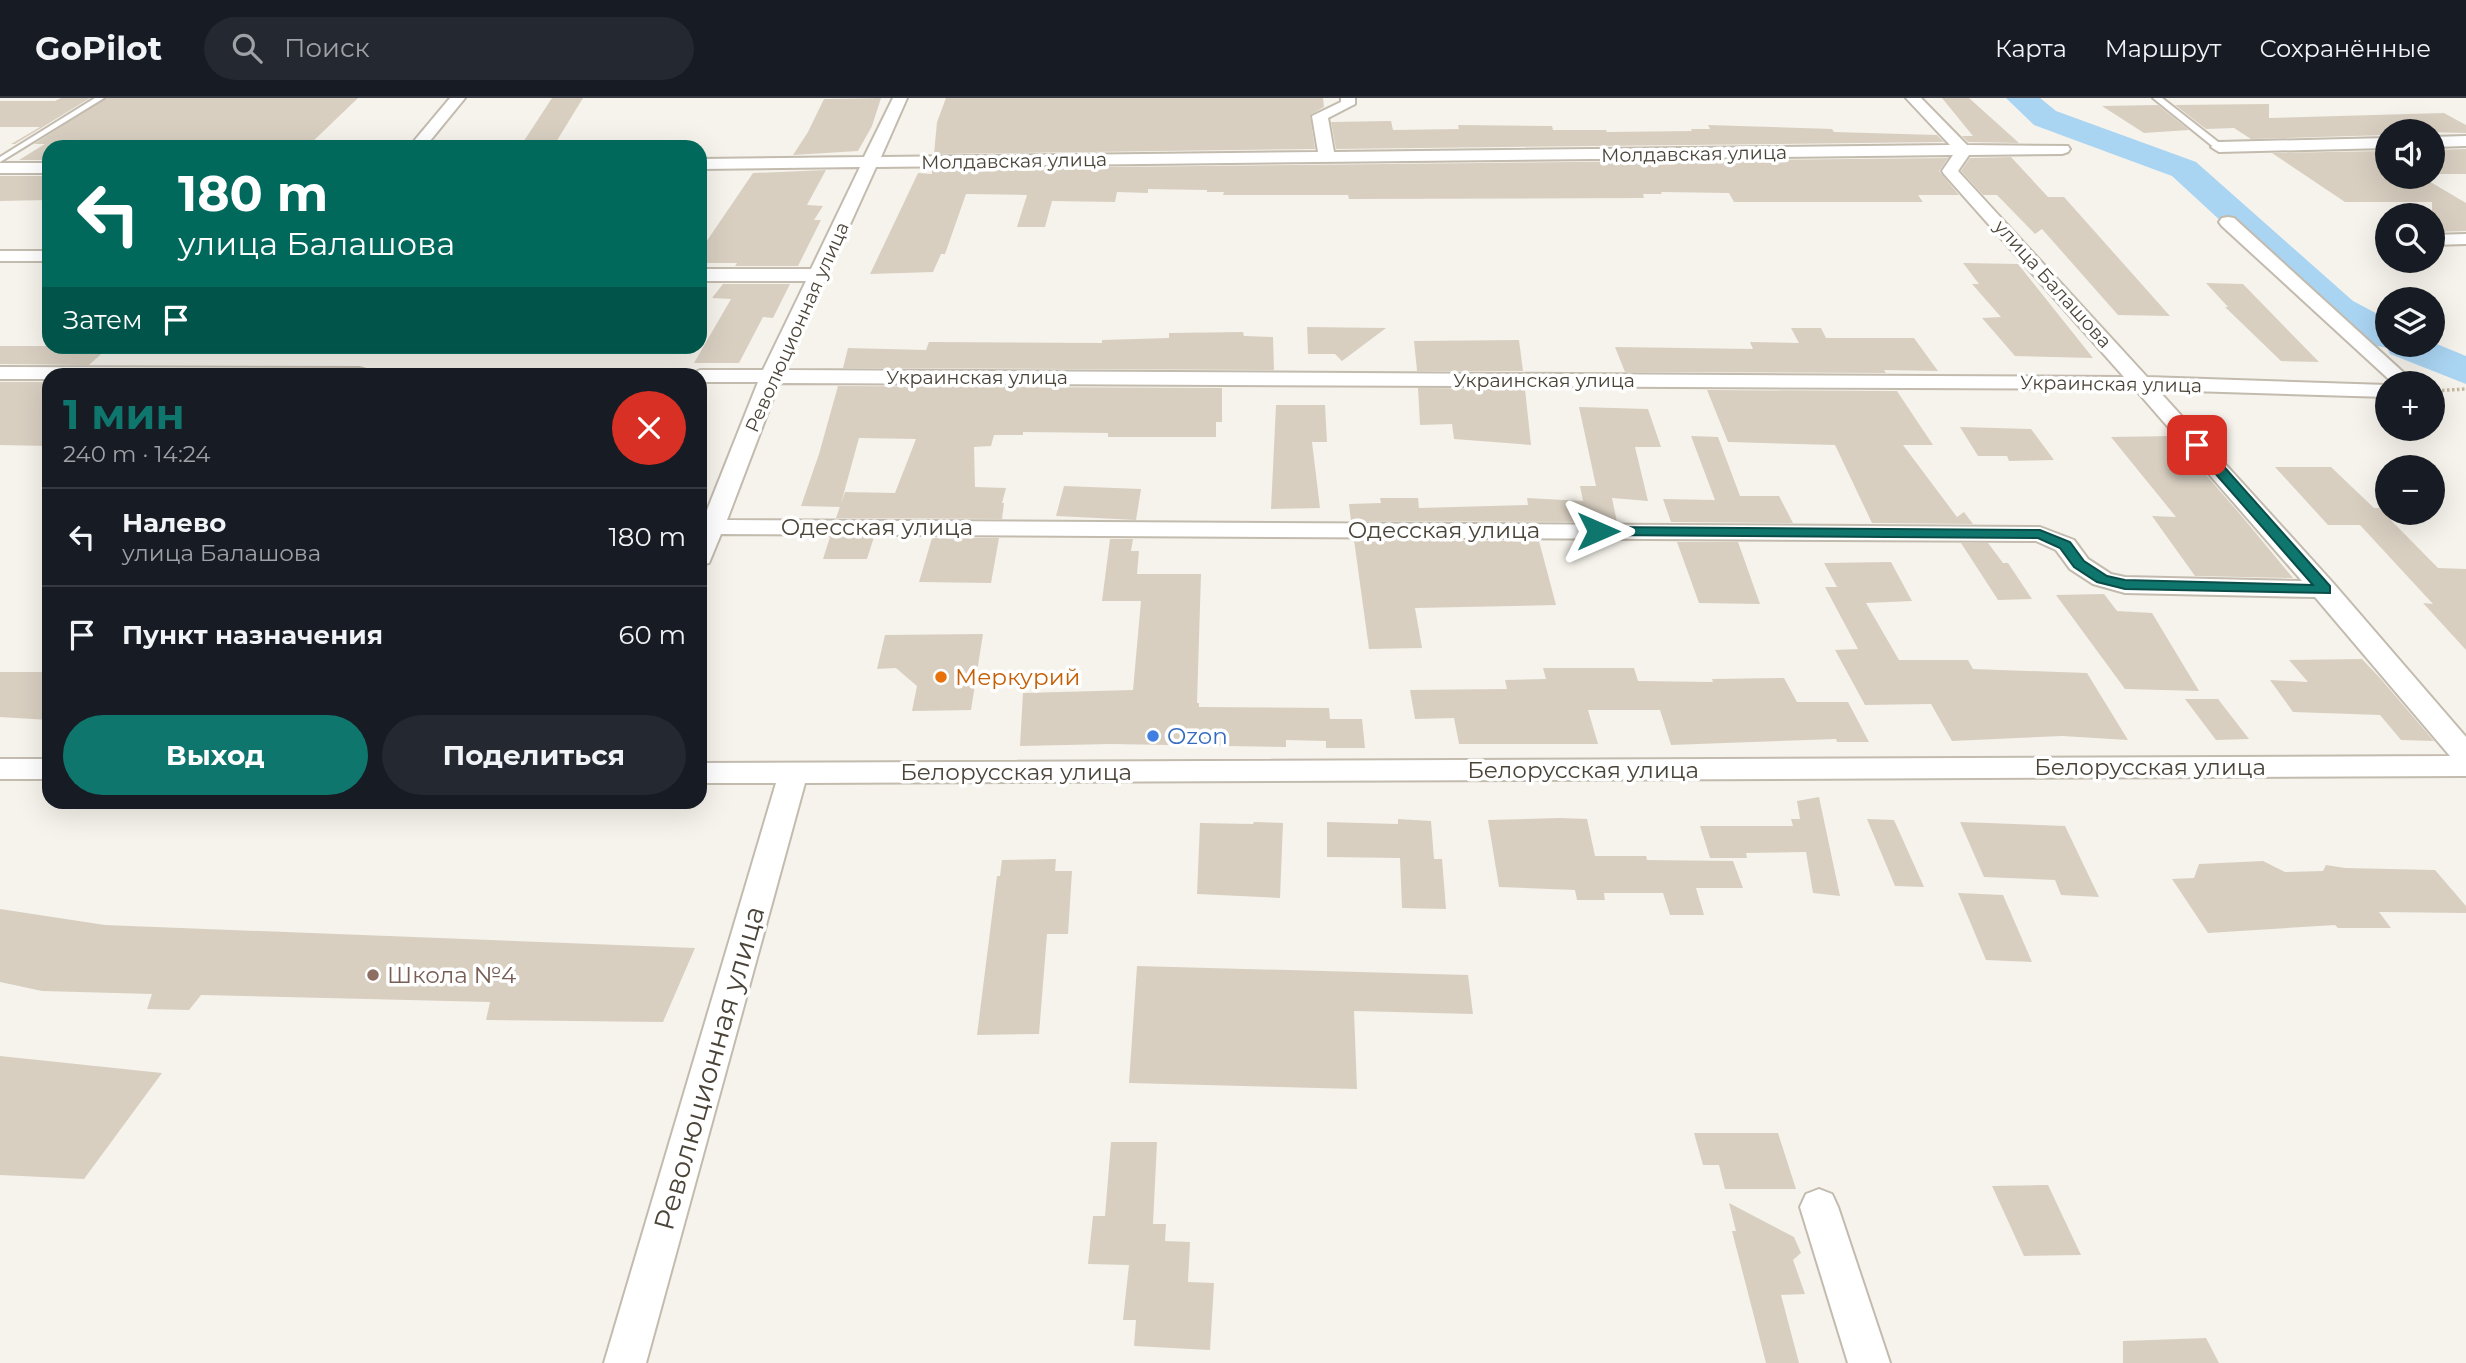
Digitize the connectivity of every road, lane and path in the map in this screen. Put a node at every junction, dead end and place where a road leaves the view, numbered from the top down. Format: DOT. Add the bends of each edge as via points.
graph roads {
  1 [pos="100,98"];
  2 [pos="458,98"];
  3 [pos="900,98"];
  4 [pos="1348,98"];
  5 [pos="1913,98"];
  6 [pos="2157,98"];
  7 [pos="423,140"];
  8 [pos="2466,141"];
  9 [pos="2445,142"];
  10 [pos="2375,143"];
  11 [pos="2219,147"];
  12 [pos="2062,149"];
  13 [pos="1964,151"];
  14 [pos="1327,158"];
  15 [pos="0,160"];
  16 [pos="871,162"];
  17 [pos="707,164"];
  18 [pos="0,168"];
  19 [pos="42,168"];
  20 [pos="2228,222"];
  21 [pos="2466,239"];
  22 [pos="2445,240"];
  23 [pos="0,256"];
  24 [pos="42,256"];
  25 [pos="707,275"];
  26 [pos="819,275"];
  27 [pos="2392,371"];
  28 [pos="0,373"];
  29 [pos="42,373"];
  30 [pos="707,376"];
  31 [pos="771,376"];
  32 [pos="2143,383"];
  33 [pos="2466,389"];
  34 [pos="2445,390"];
  35 [pos="2375,391"];
  36 [pos="714,527"];
  37 [pos="707,542"];
  38 [pos="2325,589"];
  39 [pos="2466,756"];
  40 [pos="2466,766"];
  41 [pos="0,769"];
  42 [pos="42,769"];
  43 [pos="707,773"];
  44 [pos="793,773"];
  45 [pos="1819,1207"];
  46 [pos="625,1363"];
  47 [pos="1869,1363"];
  1 -- 15 [label="lane"];
  2 -- 7 [label="street"];
  3 -- 16 [label="street, Революционная улица"];
  4 -- 14 [label="street" via="1348,104 1320,116"];
  5 -- 13 [label="street"];
  6 -- 11 [label="lane"];
  8 -- 9 [label="street"];
  10 -- 11 [label="street"];
  12 -- 13 [label="street, Молдавская улица"];
  13 -- 14 [label="street, Молдавская улица"];
  13 -- 32 [label="street, улица Балашова" via="1951,171"];
  14 -- 16 [label="street, Молдавская улица"];
  16 -- 17 [label="street, Молдавская улица"];
  16 -- 26 [label="street, Революционная улица"];
  18 -- 19 [label="street"];
  20 -- 27 [label="street"];
  21 -- 22 [label="street"];
  23 -- 24 [label="street"];
  25 -- 26 [label="street"];
  26 -- 31 [label="street, Революционная улица"];
  28 -- 29 [label="street"];
  30 -- 31 [label="street, Украинская улица"];
  31 -- 32 [label="street, Украинская улица"];
  31 -- 36 [label="street, Революционная улица"];
  32 -- 35 [label="street, Украинская улица"];
  32 -- 38 [label="street, улица Балашова"];
  33 -- 34 [label="path"];
  36 -- 37 [label="street, Революционная улица"];
  36 -- 38 [label="street, Одесская улица" via="2040,534 2065,545 2079,564 2102,579 2125,585"];
  38 -- 39 [label="street, улица Балашова"];
  40 -- 44 [label="street, Белорусская улица"];
  41 -- 42 [label="street"];
  43 -- 44 [label="street, Белорусская улица"];
  44 -- 46 [label="street, Революционная улица"];
  45 -- 47 [label="street"];
}
